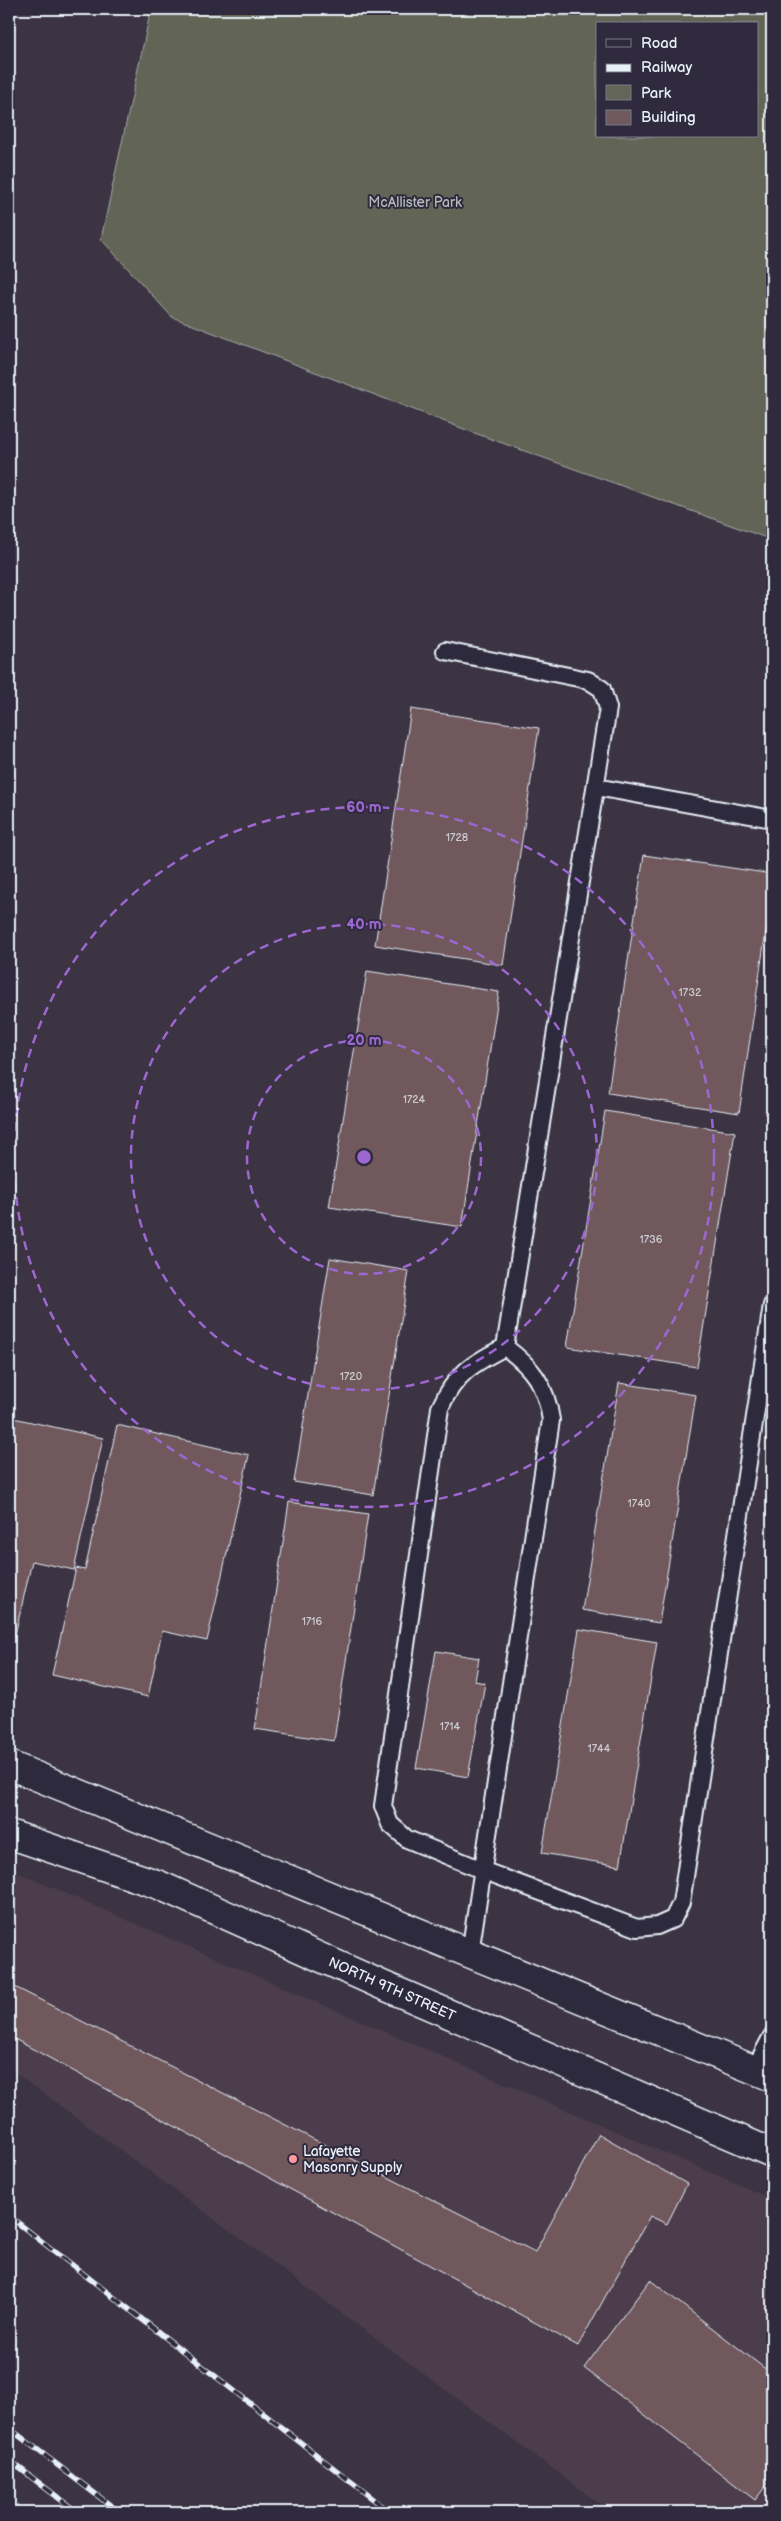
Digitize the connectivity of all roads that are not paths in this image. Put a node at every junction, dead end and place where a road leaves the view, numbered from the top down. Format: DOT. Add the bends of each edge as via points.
graph roads {
  1 [pos="445,651"];
  2 [pos="596,787"];
  3 [pos="772,818"];
  4 [pos="772,1304"];
  5 [pos="505,1347"];
  6 [pos="9,1765"];
  7 [pos="9,1834"];
  8 [pos="482,1870"];
  9 [pos="470,1953"];
  10 [pos="772,2036"];
  11 [pos="763,2074"];
  12 [pos="772,2152"];
  1 -- 2 [label="lane" via="588,680 602,689 608,708"];
  2 -- 3 [label="lane"];
  2 -- 5 [label="lane"];
  4 -- 8 [label="lane" via="681,1904 673,1919 657,1926 637,1928"];
  5 -- 8 [label="lane" via="526,1363 536,1377 548,1398 550,1420"];
  5 -- 8 [label="lane" via="462,1372 440,1408 383,1806 390,1824 407,1840"];
  6 -- 9 [label="main road"];
  7 -- 12 [label="main road, NORTH 9TH STREET" via="159,1886"];
  8 -- 9 [label="lane"];
  9 -- 11 [label="main road"];
  10 -- 11 [label="lane"];
}
